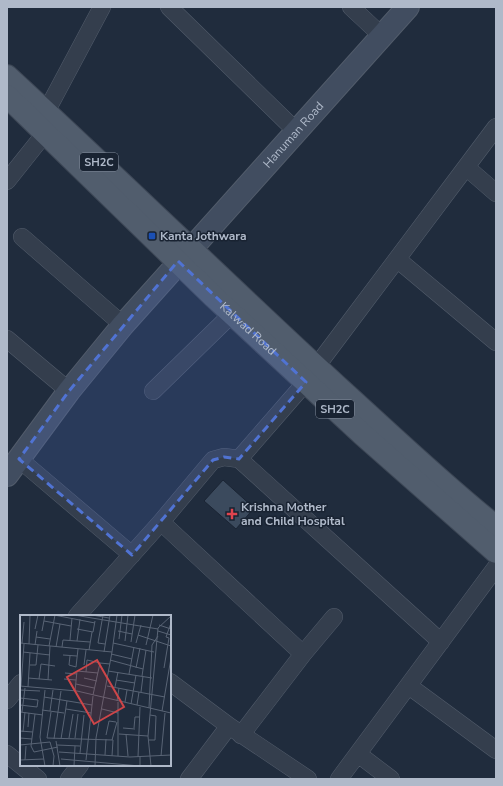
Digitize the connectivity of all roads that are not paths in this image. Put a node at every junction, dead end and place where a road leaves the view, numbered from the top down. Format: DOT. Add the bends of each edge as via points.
graph roads {
  1 [pos="102,7"];
  2 [pos="169,7"];
  3 [pos="351,7"];
  4 [pos="408,7"];
  5 [pos="382,36"];
  6 [pos="7,76"];
  7 [pos="7,96"];
  8 [pos="46,122"];
  9 [pos="496,127"];
  10 [pos="296,131"];
  11 [pos="466,167"];
  12 [pos="7,181"];
  13 [pos="496,193"];
  14 [pos="22,237"];
  15 [pos="184,255"];
  16 [pos="397,259"];
  17 [pos="232,314"];
  18 [pos="123,325"];
  19 [pos="7,339"];
  20 [pos="496,342"];
  21 [pos="311,375"];
  22 [pos="69,391"];
  23 [pos="153,391"];
  24 [pos="239,459"];
  25 [pos="13,467"];
  26 [pos="161,522"];
  27 [pos="492,536"];
  28 [pos="132,555"];
  29 [pos="496,567"];
  30 [pos="79,615"];
  31 [pos="334,617"];
  32 [pos="441,642"];
  33 [pos="303,654"];
  34 [pos="171,683"];
  35 [pos="20,684"];
  36 [pos="409,686"];
  37 [pos="7,700"];
  38 [pos="235,730"];
  39 [pos="496,750"];
  40 [pos="7,754"];
  41 [pos="358,754"];
  42 [pos="20,764"];
  43 [pos="22,766"];
  44 [pos="79,766"];
  45 [pos="38,779"];
  46 [pos="69,779"];
  47 [pos="189,779"];
  48 [pos="308,779"];
  49 [pos="339,779"];
  50 [pos="391,779"];
  1 -- 8 [label="street"];
  2 -- 10 [label="street"];
  3 -- 5 [label="street"];
  4 -- 5 [label="street, Hanuman Road"];
  5 -- 10 [label="street, Hanuman Road"];
  6 -- 8 [label="main road, Kalwad Road / SH2C"];
  7 -- 8 [label="main road, Kalwad Road / SH2C"];
  8 -- 12 [label="street"];
  8 -- 15 [label="main road, Kalwad Road / SH2C"];
  9 -- 11 [label="street"];
  10 -- 15 [label="street, Hanuman Road"];
  11 -- 13 [label="street"];
  11 -- 16 [label="street"];
  14 -- 18 [label="street"];
  15 -- 17 [label="main road, Kalwad Road / SH2C"];
  15 -- 18 [label="street, Hanuman Road"];
  15 -- 21 [label="main road, Kalwad Road / SH2C" via="246,302"];
  16 -- 20 [label="street"];
  16 -- 21 [label="street"];
  17 -- 21 [label="main road, Kalwad Road / SH2C"];
  17 -- 23 [label="street"];
  18 -- 22 [label="street, Hanuman Road"];
  19 -- 22 [label="street"];
  21 -- 24 [label="street"];
  21 -- 27 [label="main road, Kalwad Road / SH2C" via="433,474"];
  22 -- 25 [label="street, Hanuman Road"];
  24 -- 26 [label="street" via="224,457 213,460"];
  24 -- 32 [label="street"];
  25 -- 28 [label="street"];
  26 -- 28 [label="street"];
  26 -- 33 [label="street"];
  28 -- 30 [label="street"];
  29 -- 32 [label="street"];
  31 -- 33 [label="street"];
  32 -- 36 [label="street"];
  33 -- 38 [label="street"];
  34 -- 38 [label="street"];
  35 -- 37 [label="street"];
  36 -- 39 [label="street"];
  36 -- 41 [label="street"];
  38 -- 47 [label="street"];
  38 -- 48 [label="street"];
  40 -- 42 [label="street"];
  41 -- 49 [label="street"];
  41 -- 50 [label="street"];
  43 -- 45 [label="street"];
  44 -- 46 [label="street"];
}
